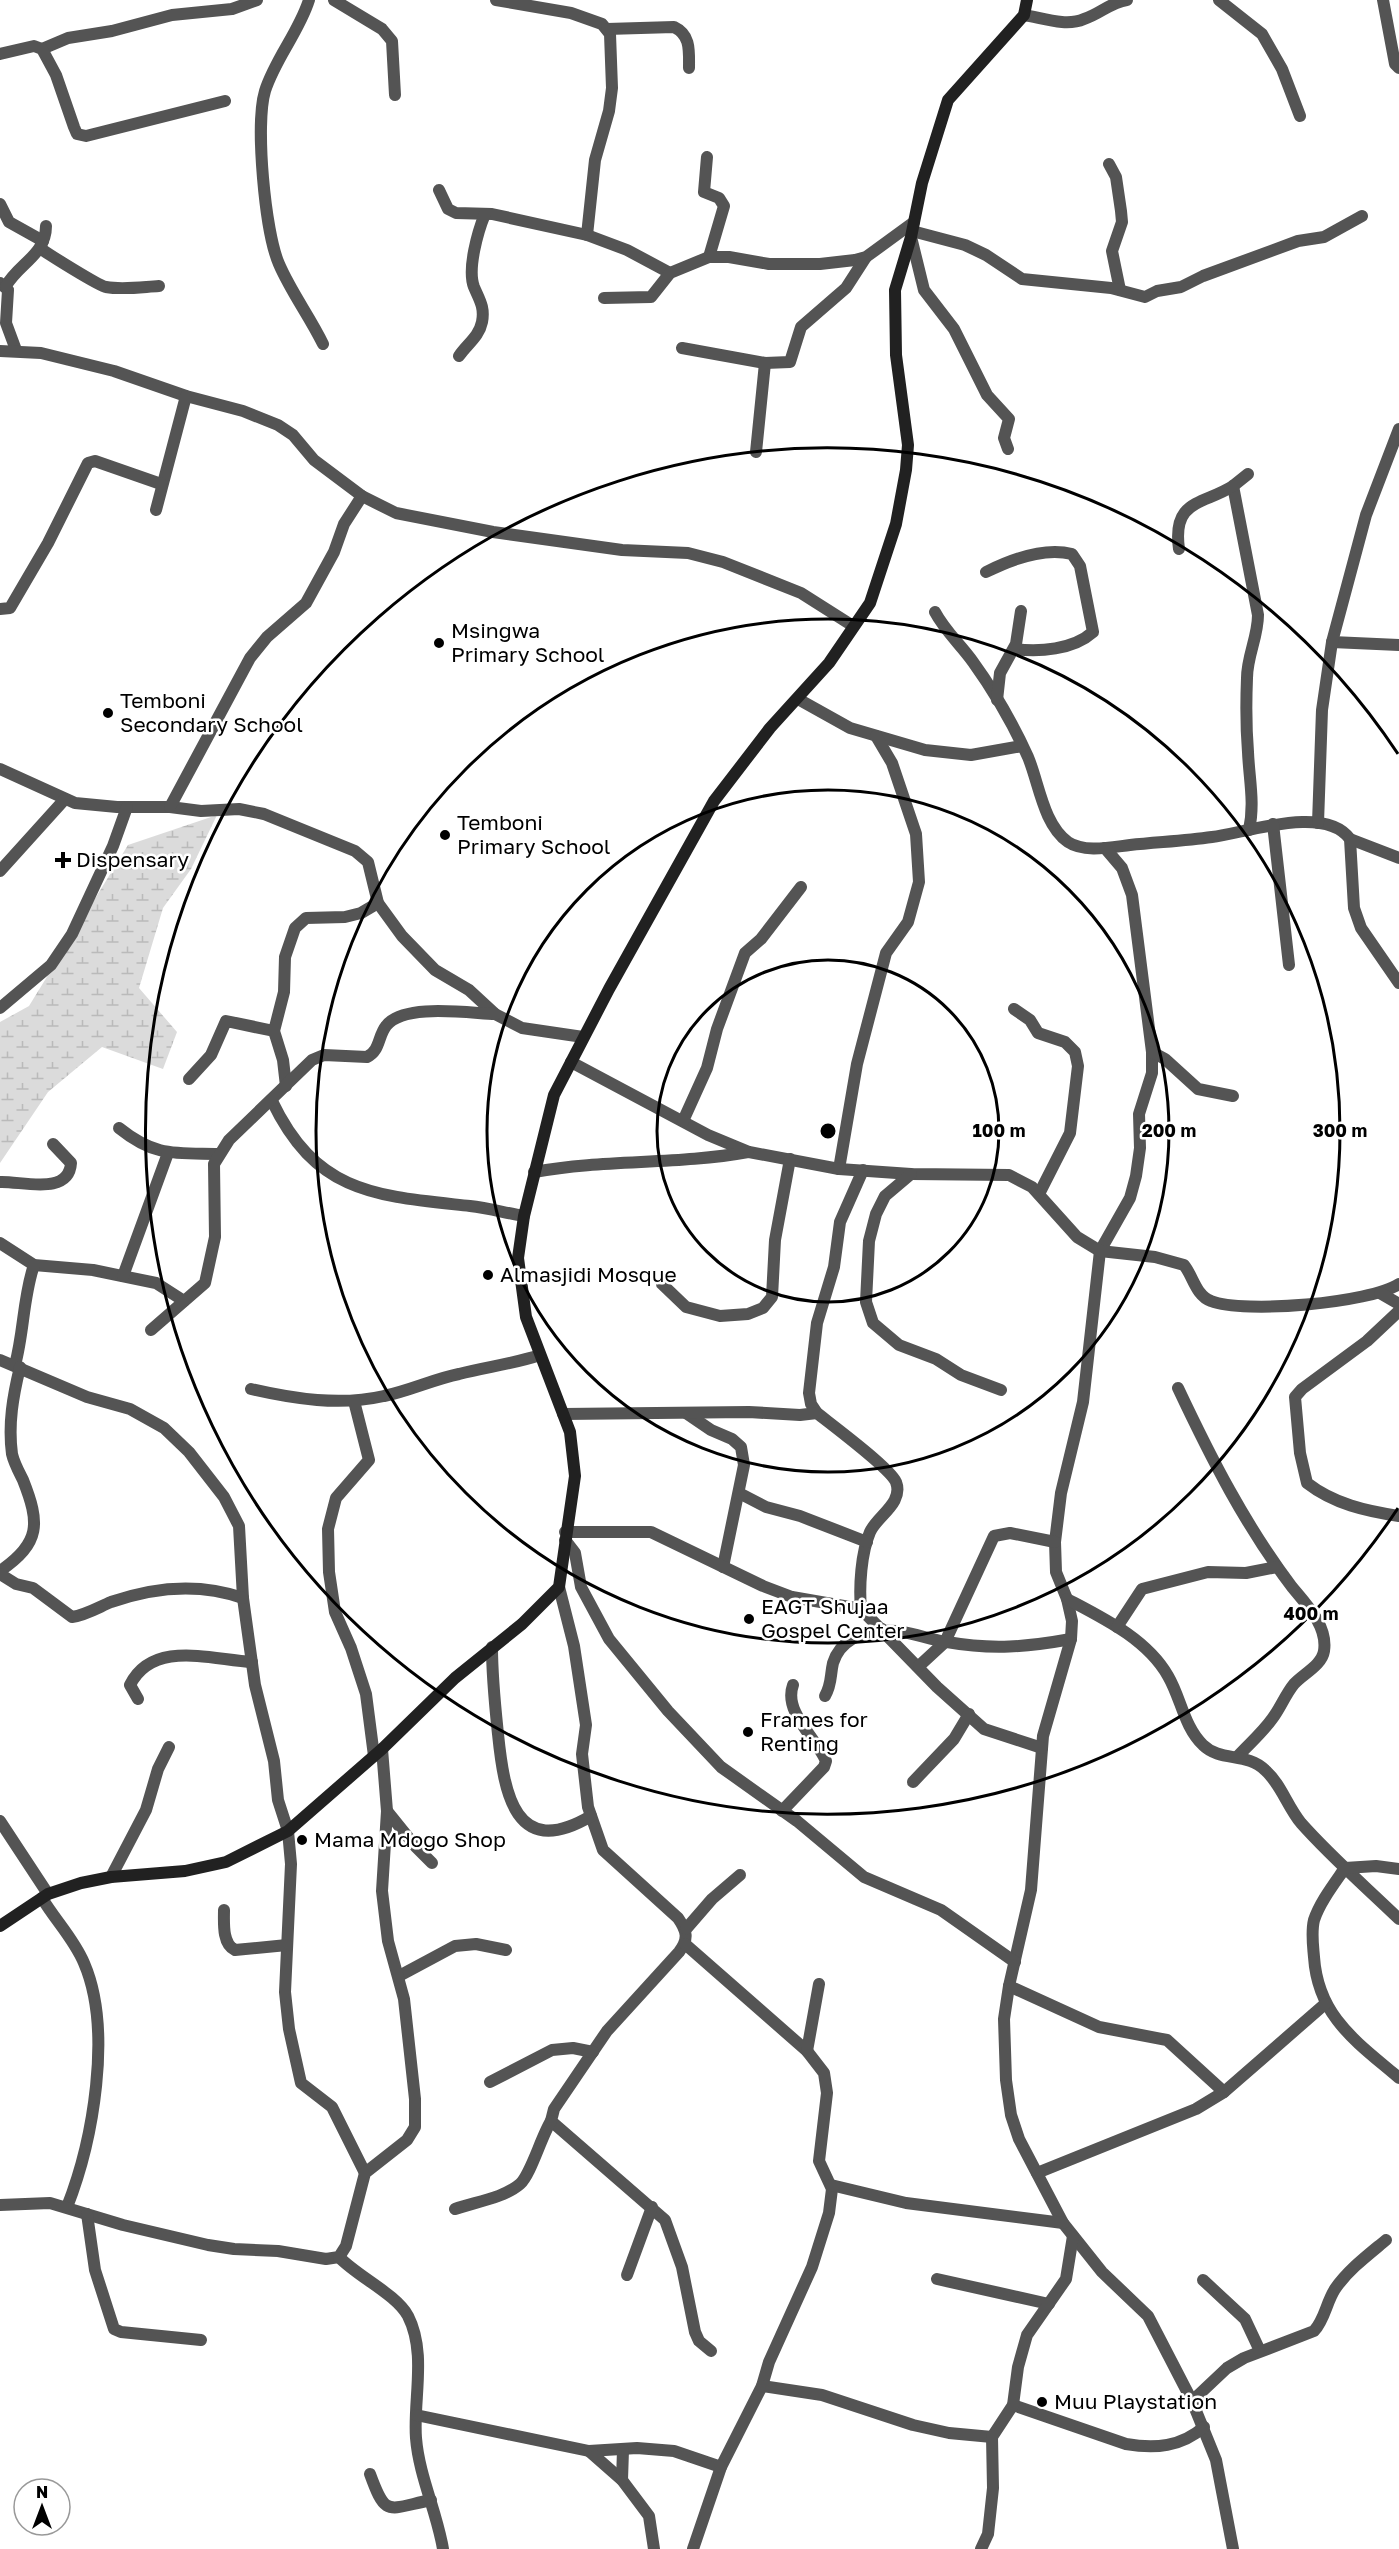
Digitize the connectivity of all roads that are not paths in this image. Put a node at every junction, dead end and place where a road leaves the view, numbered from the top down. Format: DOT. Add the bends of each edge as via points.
graph roads {
  1 [pos="257,0"];
  2 [pos="309,0"];
  3 [pos="334,0"];
  4 [pos="496,0"];
  5 [pos="1027,0"];
  6 [pos="1127,0"];
  7 [pos="1219,0"];
  8 [pos="1383,0"];
  9 [pos="1024,15"];
  10 [pos="607,29"];
  11 [pos="42,49"];
  12 [pos="0,54"];
  13 [pos="688,68"];
  14 [pos="1399,68"];
  15 [pos="395,95"];
  16 [pos="225,101"];
  17 [pos="1300,116"];
  18 [pos="707,157"];
  19 [pos="1109,164"];
  20 [pos="440,190"];
  21 [pos="0,204"];
  22 [pos="485,214"];
  23 [pos="1362,216"];
  24 [pos="45,226"];
  25 [pos="912,230"];
  26 [pos="587,235"];
  27 [pos="42,244"];
  28 [pos="709,257"];
  29 [pos="866,257"];
  30 [pos="670,273"];
  31 [pos="1,284"];
  32 [pos="159,286"];
  33 [pos="1120,290"];
  34 [pos="604,298"];
  35 [pos="323,344"];
  36 [pos="682,348"];
  37 [pos="15,350"];
  38 [pos="0,351"];
  39 [pos="459,356"];
  40 [pos="765,363"];
  41 [pos="186,396"];
  42 [pos="1399,429"];
  43 [pos="1008,449"];
  44 [pos="756,452"];
  45 [pos="1248,474"];
  46 [pos="161,484"];
  47 [pos="1233,486"];
  48 [pos="362,496"];
  49 [pos="156,510"];
  50 [pos="1179,549"];
  51 [pos="986,572"];
  52 [pos="0,609"];
  53 [pos="1021,611"];
  54 [pos="934,612"];
  55 [pos="853,626"];
  56 [pos="1332,642"];
  57 [pos="1399,645"];
  58 [pos="1014,649"];
  59 [pos="798,699"];
  60 [pos="997,700"];
  61 [pos="876,736"];
  62 [pos="1022,746"];
  63 [pos="0,769"];
  64 [pos="65,799"];
  65 [pos="127,807"];
  66 [pos="170,807"];
  67 [pos="1318,823"];
  68 [pos="1273,824"];
  69 [pos="1248,830"];
  70 [pos="1350,839"];
  71 [pos="1105,848"];
  72 [pos="1399,858"];
  73 [pos="0,871"];
  74 [pos="801,887"];
  75 [pos="378,903"];
  76 [pos="1289,965"];
  77 [pos="1399,983"];
  78 [pos="0,1008"];
  79 [pos="1014,1009"];
  80 [pos="495,1014"];
  81 [pos="274,1031"];
  82 [pos="583,1037"];
  83 [pos="1152,1052"];
  84 [pos="571,1062"];
  85 [pos="189,1080"];
  86 [pos="286,1086"];
  87 [pos="1233,1096"];
  88 [pos="272,1101"];
  89 [pos="683,1121"];
  90 [pos="119,1128"];
  91 [pos="53,1144"];
  92 [pos="748,1152"];
  93 [pos="168,1153"];
  94 [pos="218,1154"];
  95 [pos="790,1159"];
  96 [pos="839,1169"];
  97 [pos="863,1170"];
  98 [pos="534,1172"];
  99 [pos="911,1174"];
  100 [pos="0,1182"];
  101 [pos="1039,1194"];
  102 [pos="524,1216"];
  103 [pos="0,1243"];
  104 [pos="1100,1251"];
  105 [pos="34,1265"];
  106 [pos="123,1276"];
  107 [pos="662,1284"];
  108 [pos="1399,1284"];
  109 [pos="1380,1293"];
  110 [pos="184,1301"];
  111 [pos="1399,1304"];
  112 [pos="1399,1311"];
  113 [pos="151,1330"];
  114 [pos="540,1355"];
  115 [pos="0,1360"];
  116 [pos="18,1366"];
  117 [pos="1178,1388"];
  118 [pos="251,1389"];
  119 [pos="1001,1390"];
  120 [pos="354,1401"];
  121 [pos="684,1413"];
  122 [pos="817,1413"];
  123 [pos="563,1414"];
  124 [pos="739,1493"];
  125 [pos="1399,1516"];
  126 [pos="565,1536"];
  127 [pos="867,1542"];
  128 [pos="1054,1542"];
  129 [pos="723,1567"];
  130 [pos="1277,1567"];
  131 [pos="0,1572"];
  132 [pos="558,1587"];
  133 [pos="243,1598"];
  134 [pos="1067,1599"];
  135 [pos="861,1609"];
  136 [pos="1117,1627"];
  137 [pos="883,1630"];
  138 [pos="1071,1639"];
  139 [pos="945,1642"];
  140 [pos="492,1647"];
  141 [pos="252,1662"];
  142 [pos="919,1666"];
  143 [pos="793,1685"];
  144 [pos="825,1696"];
  145 [pos="138,1699"];
  146 [pos="969,1714"];
  147 [pos="169,1747"];
  148 [pos="1042,1748"];
  149 [pos="378,1753"];
  150 [pos="1238,1756"];
  151 [pos="913,1782"];
  152 [pos="387,1811"];
  153 [pos="782,1811"];
  154 [pos="591,1816"];
  155 [pos="0,1821"];
  156 [pos="288,1831"];
  157 [pos="432,1863"];
  158 [pos="1345,1868"];
  159 [pos="1399,1869"];
  160 [pos="740,1875"];
  161 [pos="111,1877"];
  162 [pos="45,1896"];
  163 [pos="224,1910"];
  164 [pos="1399,1919"];
  165 [pos="0,1926"];
  166 [pos="686,1929"];
  167 [pos="685,1944"];
  168 [pos="287,1945"];
  169 [pos="506,1950"];
  170 [pos="1015,1962"];
  171 [pos="399,1976"];
  172 [pos="819,1984"];
  173 [pos="1008,1986"];
  174 [pos="1325,2004"];
  175 [pos="807,2051"];
  176 [pos="593,2052"];
  177 [pos="1399,2078"];
  178 [pos="490,2082"];
  179 [pos="1224,2092"];
  180 [pos="551,2121"];
  181 [pos="365,2173"];
  182 [pos="1037,2173"];
  183 [pos="831,2185"];
  184 [pos="0,2205"];
  185 [pos="67,2207"];
  186 [pos="652,2207"];
  187 [pos="455,2209"];
  188 [pos="87,2214"];
  189 [pos="1063,2223"];
  190 [pos="1073,2236"];
  191 [pos="1386,2240"];
  192 [pos="339,2257"];
  193 [pos="627,2275"];
  194 [pos="937,2279"];
  195 [pos="1203,2280"];
  196 [pos="1049,2304"];
  197 [pos="201,2340"];
  198 [pos="711,2351"];
  199 [pos="1260,2351"];
  200 [pos="769,2362"];
  201 [pos="762,2386"];
  202 [pos="784,2390"];
  203 [pos="1192,2401"];
  204 [pos="1013,2405"];
  205 [pos="416,2415"];
  206 [pos="1204,2427"];
  207 [pos="992,2437"];
  208 [pos="623,2450"];
  209 [pos="589,2451"];
  210 [pos="721,2467"];
  211 [pos="370,2474"];
  212 [pos="622,2480"];
  213 [pos="431,2500"];
  214 [pos="443,2549"];
  215 [pos="654,2549"];
  216 [pos="693,2549"];
  217 [pos="981,2549"];
  218 [pos="1233,2549"];
  1 -- 11 [label="street" via="232,9 172,15 68,38"];
  2 -- 35 [label="street" via="266,90 261,134 268,217 278,262"];
  3 -- 15 [label="street" via="382,29 392,40"];
  4 -- 10 [label="street" via="571,13"];
  5 -- 9 [label="street"];
  6 -- 9 [label="street" via="1071,23"];
  7 -- 17 [label="street" via="1262,34 1282,69"];
  8 -- 14 [label="street"];
  9 -- 25 [label="street" via="948,100"];
  10 -- 13 [label="street" via="674,27 688,40"];
  10 -- 26 [label="street" via="612,42 612,88 593,171"];
  11 -- 12 [label="street" via="34,46"];
  11 -- 16 [label="street" via="56,75 77,134 107,132"];
  18 -- 28 [label="street" via="704,192 718,198 724,206"];
  19 -- 33 [label="street" via="1116,177 1122,222 1112,251"];
  20 -- 22 [label="street" via="448,208 456,213"];
  21 -- 27 [label="street" via="9,222"];
  22 -- 26 [label="street"];
  22 -- 39 [label="street" via="478,230 472,274 483,306 483,321 473,341"];
  23 -- 33 [label="street" via="1324,237 1298,241 1181,287 1145,297"];
  24 -- 27 [label="street"];
  25 -- 29 [label="street"];
  25 -- 33 [label="street" via="966,245 1022,279"];
  25 -- 43 [label="street" via="924,290 954,329 987,395 1009,419 1004,438"];
  25 -- 55 [label="street" via="895,290 894,314 907,434 906,470 879,582"];
  26 -- 30 [label="street" via="627,250"];
  27 -- 31 [label="street"];
  27 -- 32 [label="street" via="56,260 105,287"];
  28 -- 29 [label="street" via="800,264"];
  28 -- 30 [label="street"];
  29 -- 40 [label="street" via="846,288 801,327 790,362"];
  30 -- 34 [label="street" via="651,297"];
  31 -- 37 [label="street" via="8,296 6,323"];
  36 -- 40 [label="street"];
  37 -- 38 [label="street"];
  37 -- 41 [label="street" via="114,371"];
  40 -- 44 [label="street"];
  41 -- 46 [label="street"];
  41 -- 48 [label="street" via="278,425 293,435 314,460"];
  42 -- 56 [label="street" via="1366,515"];
  45 -- 47 [label="street"];
  46 -- 49 [label="street"];
  46 -- 52 [label="street" via="94,461 88,463 10,608"];
  47 -- 50 [label="street" via="1192,505 1183,515"];
  47 -- 69 [label="street" via="1258,615 1247,679 1251,781"];
  48 -- 55 [label="street" via="396,513 493,532 622,550 688,553 723,562 801,593"];
  48 -- 66 [label="street" via="306,603 267,637 250,658"];
  51 -- 58 [label="street" via="1005,562 1059,550 1072,554 1080,566 1093,632 1087,638 1049,650"];
  53 -- 58 [label="street"];
  54 -- 60 [label="street" via="975,664"];
  55 -- 59 [label="street" via="829,663"];
  56 -- 57 [label="street"];
  56 -- 67 [label="street" via="1322,710"];
  58 -- 60 [label="street" via="1000,673"];
  59 -- 61 [label="street" via="850,728"];
  59 -- 82 [label="street" via="763,736 714,801"];
  60 -- 62 [label="street"];
  61 -- 62 [label="street" via="925,750 971,755"];
  61 -- 96 [label="street" via="892,763 916,834 918,882 908,922 886,953 857,1064"];
  62 -- 71 [label="street" via="1056,830 1078,847"];
  63 -- 64 [label="street"];
  64 -- 65 [label="street"];
  64 -- 73 [label="street"];
  65 -- 66 [label="street"];
  65 -- 78 [label="street" via="72,934 51,965"];
  66 -- 75 [label="street" via="264,813 355,851 368,862"];
  67 -- 68 [label="street"];
  67 -- 70 [label="street" via="1335,826"];
  68 -- 69 [label="street"];
  68 -- 76 [label="street"];
  69 -- 71 [label="street" via="1187,841"];
  70 -- 72 [label="street"];
  70 -- 77 [label="street" via="1354,908 1361,928"];
  71 -- 83 [label="street" via="1122,868 1132,896"];
  74 -- 89 [label="street" via="761,939 745,953 707,1068"];
  75 -- 80 [label="street" via="402,936 435,970 469,990"];
  75 -- 81 [label="street" via="345,917 306,918 295,928 285,957 284,992"];
  79 -- 101 [label="street" via="1030,1020 1038,1034 1065,1042 1075,1052 1078,1066 1070,1132"];
  80 -- 82 [label="street" via="522,1028"];
  80 -- 86 [label="street" via="404,1015 386,1026 372,1054 360,1059 324,1055 298,1071"];
  81 -- 85 [label="street" via="226,1021 211,1055"];
  81 -- 86 [label="street"];
  82 -- 84 [label="street"];
  83 -- 87 [label="street" via="1166,1059 1198,1089"];
  83 -- 104 [label="street" via="1152,1073 1139,1114 1136,1176 1130,1198"];
  84 -- 89 [label="street"];
  84 -- 98 [label="street" via="554,1095"];
  86 -- 88 [label="street"];
  88 -- 94 [label="street"];
  88 -- 102 [label="street" via="298,1146 316,1163 365,1190"];
  89 -- 92 [label="street"];
  90 -- 93 [label="street" via="146,1148"];
  91 -- 100 [label="street" via="71,1162 65,1178 44,1184"];
  92 -- 95 [label="street"];
  92 -- 98 [label="street" via="644,1164 573,1165"];
  93 -- 94 [label="street"];
  93 -- 106 [label="street"];
  94 -- 110 [label="street" via="213,1174 217,1217 209,1271 205,1283"];
  95 -- 96 [label="street"];
  95 -- 107 [label="street" via="775,1240 772,1297 763,1308 748,1314 720,1316 686,1307"];
  96 -- 97 [label="street"];
  97 -- 99 [label="street"];
  97 -- 122 [label="street" via="840,1222 834,1267 817,1323 809,1393"];
  98 -- 102 [label="street"];
  99 -- 101 [label="street" via="1009,1175 1032,1186"];
  99 -- 119 [label="street" via="885,1196 869,1240 866,1302 873,1323 899,1345"];
  101 -- 104 [label="street" via="1077,1237"];
  102 -- 114 [label="street" via="518,1258 526,1317"];
  103 -- 105 [label="street"];
  104 -- 109 [label="street" via="1155,1257 1184,1265 1200,1294 1210,1301 1238,1307 1297,1305"];
  104 -- 128 [label="street" via="1083,1402 1061,1493"];
  105 -- 106 [label="street"];
  105 -- 116 [label="street"];
  106 -- 110 [label="street" via="156,1283"];
  108 -- 109 [label="street"];
  109 -- 111 [label="street"];
  110 -- 113 [label="street"];
  112 -- 125 [label="street" via="1295,1397 1307,1484 1356,1508"];
  114 -- 120 [label="street"];
  114 -- 123 [label="street"];
  115 -- 116 [label="street"];
  116 -- 131 [label="street" via="10,1434 13,1458 34,1506 34,1532 26,1550"];
  116 -- 133 [label="street" via="87,1397 130,1409 164,1428 189,1452 224,1497 239,1526"];
  117 -- 130 [label="street" via="1236,1504"];
  118 -- 120 [label="street" via="298,1398"];
  120 -- 149 [label="street" via="369,1460 336,1498 328,1529 329,1572 335,1612 366,1694"];
  121 -- 122 [label="street"];
  121 -- 123 [label="street"];
  121 -- 124 [label="street" via="741,1447 744,1465"];
  122 -- 127 [label="street" via="884,1466 896,1481 898,1492 870,1530"];
  123 -- 126 [label="street" via="570,1432 575,1476"];
  124 -- 127 [label="street" via="766,1508 800,1516"];
  124 -- 129 [label="street"];
  126 -- 129 [label="street" via="651,1532"];
  126 -- 132 [label="street"];
  126 -- 153 [label="street" via="575,1553 581,1587 609,1639 628,1664 721,1767"];
  127 -- 135 [label="street"];
  128 -- 134 [label="street" via="1056,1572"];
  128 -- 139 [label="street" via="1010,1533 994,1536"];
  129 -- 135 [label="street" via="792,1597"];
  130 -- 136 [label="street" via="1246,1573 1208,1572 1143,1589"];
  130 -- 150 [label="street" via="1321,1629 1324,1652 1294,1685 1272,1720"];
  131 -- 133 [label="street" via="43,1594 72,1617 142,1592 162,1589 225,1592"];
  132 -- 140 [label="street" via="522,1624"];
  132 -- 154 [label="street" via="574,1646 586,1725 582,1754"];
  133 -- 141 [label="street"];
  134 -- 136 [label="street"];
  134 -- 138 [label="street"];
  135 -- 137 [label="street"];
  136 -- 150 [label="street" via="1148,1650 1167,1674 1191,1731 1204,1746 1222,1756"];
  137 -- 139 [label="street"];
  137 -- 142 [label="street"];
  137 -- 144 [label="street" via="857,1634 842,1648 833,1663 831,1686"];
  138 -- 139 [label="street" via="1014,1648"];
  138 -- 148 [label="street" via="1051,1702"];
  139 -- 142 [label="street"];
  140 -- 149 [label="street"];
  140 -- 154 [label="street" via="491,1682 500,1765 512,1805 520,1818 547,1831"];
  141 -- 145 [label="street" via="192,1654 162,1659 139,1669 133,1679 130,1685"];
  141 -- 156 [label="street" via="274,1761 278,1800"];
  142 -- 146 [label="street"];
  143 -- 153 [label="street" via="790,1693 804,1730 826,1761"];
  146 -- 148 [label="street" via="984,1729"];
  146 -- 151 [label="street" via="954,1739"];
  147 -- 161 [label="street" via="146,1810"];
  148 -- 170 [label="street" via="1031,1890"];
  149 -- 152 [label="street"];
  149 -- 156 [label="street"];
  150 -- 158 [label="street" via="1263,1768 1274,1779 1300,1822"];
  152 -- 157 [label="street"];
  152 -- 171 [label="street" via="382,1891 388,1941"];
  153 -- 170 [label="street" via="864,1877 941,1910"];
  154 -- 166 [label="street" via="603,1850"];
  155 -- 162 [label="street"];
  156 -- 161 [label="street" via="226,1862 184,1871"];
  156 -- 168 [label="street" via="291,1864"];
  158 -- 159 [label="street"];
  158 -- 164 [label="street"];
  158 -- 174 [label="street" via="1314,1922 1314,1963"];
  160 -- 166 [label="street"];
  161 -- 162 [label="street"];
  162 -- 165 [label="street"];
  162 -- 185 [label="street" via="84,1962 97,2015 97,2070 88,2140"];
  163 -- 168 [label="street" via="230,1947"];
  166 -- 167 [label="street"];
  167 -- 175 [label="street"];
  167 -- 176 [label="street" via="618,2018"];
  168 -- 181 [label="street" via="285,2003 298,2076 332,2107"];
  169 -- 171 [label="street" via="476,1944 455,1946"];
  170 -- 173 [label="street"];
  171 -- 181 [label="street" via="415,2127 407,2140"];
  172 -- 175 [label="street"];
  173 -- 179 [label="street" via="1099,2026 1167,2040"];
  173 -- 182 [label="street" via="1004,2019 1011,2115"];
  174 -- 177 [label="street" via="1343,2028"];
  174 -- 179 [label="street"];
  175 -- 183 [label="street" via="818,2062 826,2081 819,2161"];
  176 -- 178 [label="street" via="573,2048 552,2050"];
  176 -- 180 [label="street" via="554,2109"];
  179 -- 182 [label="street" via="1179,2117"];
  180 -- 186 [label="street"];
  180 -- 187 [label="street" via="521,2183"];
  181 -- 192 [label="street" via="346,2246"];
  182 -- 189 [label="street"];
  183 -- 189 [label="street" via="906,2203"];
  183 -- 200 [label="street" via="828,2213 812,2267"];
  184 -- 185 [label="street" via="40,2202"];
  185 -- 188 [label="street"];
  186 -- 193 [label="street"];
  186 -- 198 [label="street" via="665,2220 682,2267 694,2332"];
  188 -- 192 [label="street" via="208,2245 326,2259"];
  188 -- 197 [label="street" via="95,2270 114,2329"];
  189 -- 190 [label="street"];
  190 -- 196 [label="street" via="1066,2280"];
  190 -- 203 [label="street" via="1102,2272 1148,2316"];
  191 -- 199 [label="street" via="1334,2290 1321,2324 1314,2331"];
  192 -- 205 [label="street" via="407,2315 418,2369"];
  194 -- 196 [label="street"];
  195 -- 199 [label="street" via="1245,2319"];
  196 -- 204 [label="street" via="1027,2335"];
  199 -- 203 [label="street" via="1227,2368"];
  200 -- 201 [label="street"];
  200 -- 202 [label="street"];
  201 -- 202 [label="street"];
  201 -- 210 [label="street"];
  202 -- 207 [label="street" via="822,2395 913,2425"];
  203 -- 206 [label="street"];
  204 -- 206 [label="street" via="1144,2447 1179,2442"];
  204 -- 207 [label="street"];
  205 -- 209 [label="street"];
  205 -- 213 [label="street" via="419,2459"];
  206 -- 218 [label="street" via="1221,2481"];
  207 -- 217 [label="street" via="993,2488 988,2534"];
  208 -- 209 [label="street"];
  208 -- 210 [label="street" via="674,2451"];
  208 -- 212 [label="street"];
  209 -- 212 [label="street"];
  210 -- 216 [label="street"];
  211 -- 213 [label="street" via="385,2506 395,2508"];
  212 -- 215 [label="street" via="649,2516"];
  213 -- 214 [label="street"];
}
